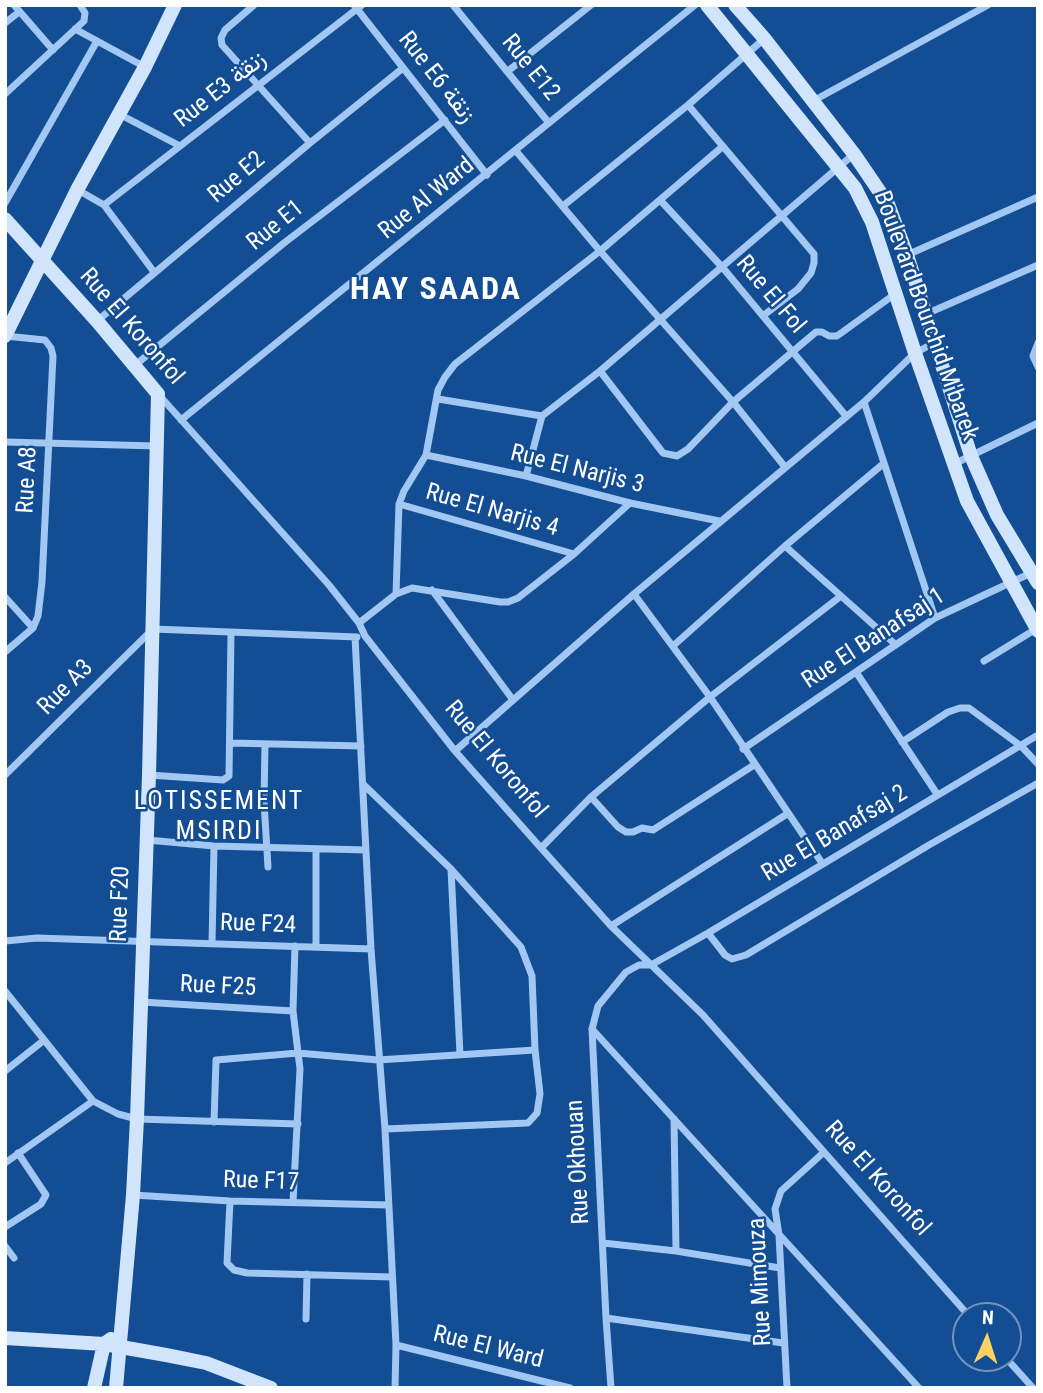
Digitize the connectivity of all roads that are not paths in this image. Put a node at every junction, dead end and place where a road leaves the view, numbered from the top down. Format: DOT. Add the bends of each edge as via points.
graph roads {
  1 [pos="14,5"];
  2 [pos="80,5"];
  3 [pos="174,5"];
  4 [pos="254,5"];
  5 [pos="453,5"];
  6 [pos="591,5"];
  7 [pos="695,5"];
  8 [pos="707,5"];
  9 [pos="735,5"];
  10 [pos="988,5"];
  11 [pos="357,7"];
  12 [pos="19,12"];
  13 [pos="5,23"];
  14 [pos="75,29"];
  15 [pos="764,38"];
  16 [pos="97,41"];
  17 [pos="53,50"];
  18 [pos="747,54"];
  19 [pos="145,67"];
  20 [pos="403,68"];
  21 [pos="508,71"];
  22 [pos="257,86"];
  23 [pos="5,94"];
  24 [pos="813,101"];
  25 [pos="688,105"];
  26 [pos="119,114"];
  27 [pos="445,120"];
  28 [pos="550,123"];
  29 [pos="310,143"];
  30 [pos="180,146"];
  31 [pos="722,147"];
  32 [pos="516,152"];
  33 [pos="854,154"];
  34 [pos="839,167"];
  35 [pos="487,175"];
  36 [pos="77,190"];
  37 [pos="1038,197"];
  38 [pos="661,201"];
  39 [pos="5,203"];
  40 [pos="104,205"];
  41 [pos="563,206"];
  42 [pos="783,216"];
  43 [pos="5,219"];
  44 [pos="600,251"];
  45 [pos="907,255"];
  46 [pos="41,260"];
  47 [pos="1038,265"];
  48 [pos="723,268"];
  49 [pos="154,272"];
  50 [pos="897,292"];
  51 [pos="10,312"];
  52 [pos="926,314"];
  53 [pos="764,315"];
  54 [pos="97,321"];
  55 [pos="660,321"];
  56 [pos="5,336"];
  57 [pos="934,343"];
  58 [pos="1038,343"];
  59 [pos="794,353"];
  60 [pos="915,353"];
  61 [pos="134,366"];
  62 [pos="1038,367"];
  63 [pos="600,371"];
  64 [pos="159,394"];
  65 [pos="438,399"];
  66 [pos="733,402"];
  67 [pos="864,402"];
  68 [pos="542,416"];
  69 [pos="846,416"];
  70 [pos="181,420"];
  71 [pos="1038,424"];
  72 [pos="5,442"];
  73 [pos="49,443"];
  74 [pos="158,446"];
  75 [pos="426,455"];
  76 [pos="971,456"];
  77 [pos="883,464"];
  78 [pos="953,464"];
  79 [pos="785,467"];
  80 [pos="526,476"];
  81 [pos="631,503"];
  82 [pos="399,504"];
  83 [pos="719,522"];
  84 [pos="785,546"];
  85 [pos="574,554"];
  86 [pos="1035,578"];
  87 [pos="1011,583"];
  88 [pos="432,590"];
  89 [pos="396,594"];
  90 [pos="634,594"];
  91 [pos="841,596"];
  92 [pos="5,597"];
  93 [pos="935,618"];
  94 [pos="359,623"];
  95 [pos="33,628"];
  96 [pos="153,629"];
  97 [pos="1037,630"];
  98 [pos="230,633"];
  99 [pos="365,636"];
  100 [pos="355,637"];
  101 [pos="896,645"];
  102 [pos="673,646"];
  103 [pos="5,652"];
  104 [pos="984,661"];
  105 [pos="856,672"];
  106 [pos="710,697"];
  107 [pos="513,700"];
  108 [pos="1038,735"];
  109 [pos="902,742"];
  110 [pos="230,743"];
  111 [pos="265,744"];
  112 [pos="361,746"];
  113 [pos="1021,746"];
  114 [pos="743,749"];
  115 [pos="455,751"];
  116 [pos="1038,764"];
  117 [pos="754,765"];
  118 [pos="5,775"];
  119 [pos="149,775"];
  120 [pos="1038,783"];
  121 [pos="363,785"];
  122 [pos="937,794"];
  123 [pos="591,797"];
  124 [pos="787,814"];
  125 [pos="146,840"];
  126 [pos="214,846"];
  127 [pos="265,848"];
  128 [pos="541,848"];
  129 [pos="316,849"];
  130 [pos="366,850"];
  131 [pos="822,863"];
  132 [pos="268,867"];
  133 [pos="452,869"];
  134 [pos="611,926"];
  135 [pos="708,933"];
  136 [pos="5,941"];
  137 [pos="143,941"];
  138 [pos="212,943"];
  139 [pos="295,946"];
  140 [pos="316,947"];
  141 [pos="371,949"];
  142 [pos="651,965"];
  143 [pos="5,991"];
  144 [pos="140,1002"];
  145 [pos="293,1011"];
  146 [pos="592,1029"];
  147 [pos="43,1041"];
  148 [pos="535,1050"];
  149 [pos="298,1053"];
  150 [pos="460,1054"];
  151 [pos="378,1060"];
  152 [pos="5,1071"];
  153 [pos="93,1101"];
  154 [pos="137,1119"];
  155 [pos="674,1119"];
  156 [pos="214,1122"];
  157 [pos="298,1124"];
  158 [pos="385,1129"];
  159 [pos="18,1153"];
  160 [pos="823,1153"];
  161 [pos="5,1163"];
  162 [pos="133,1195"];
  163 [pos="230,1200"];
  164 [pos="293,1202"];
  165 [pos="388,1205"];
  166 [pos="5,1227"];
  167 [pos="779,1235"];
  168 [pos="603,1243"];
  169 [pos="5,1246"];
  170 [pos="676,1251"];
  171 [pos="14,1258"];
  172 [pos="780,1268"];
  173 [pos="307,1274"];
  174 [pos="392,1277"];
  175 [pos="956,1302"];
  176 [pos="606,1318"];
  177 [pos="306,1320"];
  178 [pos="5,1338"];
  179 [pos="121,1339"];
  180 [pos="783,1343"];
  181 [pos="104,1344"];
  182 [pos="396,1346"];
  183 [pos="1019,1372"];
  184 [pos="94,1388"];
  185 [pos="116,1388"];
  186 [pos="271,1388"];
  187 [pos="395,1388"];
  188 [pos="570,1388"];
  189 [pos="611,1388"];
  190 [pos="787,1388"];
  191 [pos="919,1388"];
  192 [pos="1033,1388"];
  1 -- 12 [label="street"];
  2 -- 14 [label="street" via="85,17"];
  3 -- 19 [label="street"];
  4 -- 22 [label="street" via="221,38"];
  5 -- 21 [label="street, Rue E12"];
  6 -- 21 [label="street"];
  7 -- 28 [label="street, Rue Al Ward"];
  8 -- 18 [label="street, Boulevard Bourchid M'barek"];
  9 -- 15 [label="street, Boulevard Bourchid M'barek"];
  10 -- 24 [label="street"];
  11 -- 20 [label="street, Rue E6 زنقة"];
  11 -- 22 [label="street, Rue E3 زنقة"];
  12 -- 13 [label="street"];
  12 -- 17 [label="street"];
  14 -- 16 [label="street"];
  14 -- 17 [label="street"];
  15 -- 18 [label="street"];
  15 -- 24 [label="street, Boulevard Bourchid M'barek"];
  16 -- 19 [label="street"];
  16 -- 39 [label="street"];
  17 -- 23 [label="street"];
  18 -- 25 [label="street"];
  18 -- 34 [label="street, Boulevard Bourchid M'barek"];
  19 -- 26 [label="street"];
  20 -- 27 [label="street, Rue E6 زنقة"];
  20 -- 29 [label="street, Rue E2"];
  21 -- 28 [label="street, Rue E12"];
  22 -- 29 [label="street"];
  22 -- 30 [label="street, Rue E3 زنقة"];
  24 -- 33 [label="street, Boulevard Bourchid M'barek"];
  25 -- 31 [label="street"];
  25 -- 41 [label="street"];
  26 -- 30 [label="street"];
  26 -- 36 [label="street"];
  27 -- 35 [label="street, Rue E6 زنقة"];
  27 -- 61 [label="street, Rue E1"];
  28 -- 32 [label="street, Rue Al Ward"];
  29 -- 49 [label="street, Rue E2"];
  30 -- 40 [label="street, Rue E3 زنقة"];
  31 -- 38 [label="street"];
  31 -- 42 [label="street"];
  32 -- 35 [label="street, Rue Al Ward"];
  32 -- 41 [label="street"];
  33 -- 34 [label="street"];
  33 -- 45 [label="street, Boulevard Bourchid M'barek" via="888,204"];
  34 -- 42 [label="street"];
  34 -- 50 [label="street, Boulevard Bourchid M'barek" via="872,222"];
  35 -- 70 [label="street, Rue Al Ward"];
  36 -- 40 [label="street"];
  36 -- 46 [label="street"];
  37 -- 45 [label="street"];
  38 -- 44 [label="street"];
  38 -- 48 [label="street, Rue El Fol"];
  40 -- 49 [label="street"];
  41 -- 44 [label="street"];
  42 -- 48 [label="street"];
  42 -- 53 [label="street" via="814,254 814,264 799,289"];
  43 -- 46 [label="street, Rue El Koronfol"];
  44 -- 55 [label="street"];
  44 -- 65 [label="street" via="455,364 438,390"];
  45 -- 52 [label="street, Boulevard Bourchid M'barek"];
  46 -- 51 [label="street"];
  46 -- 54 [label="street, Rue El Koronfol"];
  47 -- 52 [label="street"];
  48 -- 53 [label="street, Rue El Fol"];
  48 -- 55 [label="street"];
  49 -- 54 [label="street, Rue E2"];
  50 -- 59 [label="street" via="842,333 831,337 816,332"];
  50 -- 60 [label="street, Boulevard Bourchid M'barek"];
  51 -- 56 [label="street"];
  52 -- 57 [label="street, Boulevard Bourchid M'barek"];
  53 -- 59 [label="street, Rue El Fol"];
  54 -- 61 [label="street, Rue El Koronfol"];
  55 -- 63 [label="street"];
  55 -- 66 [label="street"];
  56 -- 73 [label="street, Rue A8" via="40,338 53,356"];
  57 -- 60 [label="street"];
  57 -- 76 [label="street, Boulevard Bourchid M'barek"];
  58 -- 62 [label="street" via="1033,356"];
  59 -- 66 [label="street"];
  59 -- 69 [label="street, Rue El Fol"];
  60 -- 67 [label="street"];
  60 -- 78 [label="street, Boulevard Bourchid M'barek"];
  61 -- 64 [label="street, Rue El Koronfol"];
  63 -- 66 [label="street" via="668,455 677,456 688,449"];
  63 -- 68 [label="street"];
  64 -- 70 [label="street, Rue El Koronfol"];
  64 -- 74 [label="street, Rue F20"];
  65 -- 68 [label="street"];
  65 -- 75 [label="street"];
  66 -- 79 [label="street"];
  67 -- 69 [label="street"];
  67 -- 77 [label="street"];
  68 -- 80 [label="street"];
  69 -- 79 [label="street"];
  70 -- 94 [label="street, Rue El Koronfol"];
  71 -- 76 [label="street"];
  72 -- 73 [label="street"];
  73 -- 74 [label="street"];
  73 -- 95 [label="street, Rue A8" via="42,582"];
  74 -- 96 [label="street, Rue F20"];
  75 -- 80 [label="street, Rue El Narjis 3"];
  75 -- 82 [label="street"];
  76 -- 78 [label="street"];
  76 -- 86 [label="street, Boulevard Bourchid M'barek" via="997,515"];
  77 -- 84 [label="street"];
  77 -- 93 [label="street"];
  78 -- 87 [label="street, Boulevard Bourchid M'barek" via="972,511"];
  79 -- 83 [label="street"];
  80 -- 81 [label="street, Rue El Narjis 3"];
  81 -- 83 [label="street, Rue El Narjis 3"];
  81 -- 85 [label="street, Rue El Narjis 4"];
  82 -- 85 [label="street, Rue El Narjis 4"];
  82 -- 89 [label="street"];
  83 -- 90 [label="street"];
  84 -- 91 [label="street"];
  84 -- 102 [label="street"];
  85 -- 88 [label="street, Rue El Narjis 4" via="508,602"];
  86 -- 87 [label="street, Rue El Banafsaj 1"];
  87 -- 93 [label="street, Rue El Banafsaj 1"];
  87 -- 97 [label="street, Boulevard Bourchid M'barek"];
  88 -- 89 [label="street, Rue El Narjis 4" via="412,588"];
  88 -- 107 [label="street"];
  89 -- 94 [label="street"];
  90 -- 102 [label="street"];
  90 -- 107 [label="street"];
  91 -- 101 [label="street"];
  91 -- 106 [label="street"];
  92 -- 95 [label="street"];
  93 -- 101 [label="street, Rue El Banafsaj 1"];
  94 -- 99 [label="street, Rue El Koronfol"];
  95 -- 103 [label="street"];
  96 -- 98 [label="street"];
  96 -- 118 [label="street, Rue A3"];
  96 -- 119 [label="street, Rue F20"];
  97 -- 104 [label="street"];
  98 -- 100 [label="street"];
  98 -- 110 [label="street"];
  99 -- 100 [label="street"];
  99 -- 115 [label="street, Rue El Koronfol"];
  100 -- 112 [label="street"];
  101 -- 105 [label="street, Rue El Banafsaj 1"];
  102 -- 106 [label="street"];
  105 -- 109 [label="street"];
  105 -- 114 [label="street, Rue El Banafsaj 1"];
  106 -- 114 [label="street"];
  106 -- 123 [label="street"];
  107 -- 115 [label="street"];
  108 -- 113 [label="street, Rue El Banafsaj 2"];
  109 -- 113 [label="street" via="948,712 969,708"];
  109 -- 122 [label="street"];
  110 -- 111 [label="street"];
  110 -- 119 [label="street" via="226,779"];
  111 -- 112 [label="street"];
  111 -- 127 [label="street"];
  112 -- 121 [label="street"];
  113 -- 116 [label="street"];
  113 -- 122 [label="street, Rue El Banafsaj 2"];
  114 -- 117 [label="street"];
  115 -- 128 [label="street, Rue El Koronfol"];
  117 -- 123 [label="street" via="653,830 626,832"];
  117 -- 124 [label="street"];
  119 -- 125 [label="street, Rue F20"];
  120 -- 135 [label="street" via="746,955 732,959 725,955"];
  121 -- 130 [label="street"];
  121 -- 133 [label="street"];
  122 -- 131 [label="street, Rue El Banafsaj 2"];
  123 -- 128 [label="street"];
  124 -- 131 [label="street"];
  124 -- 134 [label="street"];
  125 -- 126 [label="street"];
  125 -- 137 [label="street, Rue F20"];
  126 -- 127 [label="street"];
  126 -- 138 [label="street"];
  127 -- 129 [label="street"];
  127 -- 132 [label="street"];
  128 -- 134 [label="street, Rue El Koronfol"];
  129 -- 130 [label="street"];
  129 -- 140 [label="street"];
  130 -- 141 [label="street"];
  131 -- 135 [label="street, Rue El Banafsaj 2"];
  133 -- 148 [label="street" via="521,947 532,976"];
  133 -- 150 [label="street"];
  134 -- 142 [label="street, Rue El Koronfol"];
  135 -- 142 [label="street, Rue El Banafsaj 2"];
  136 -- 137 [label="street, Rue F24"];
  137 -- 138 [label="street, Rue F24"];
  137 -- 144 [label="street, Rue F20"];
  138 -- 139 [label="street, Rue F24"];
  139 -- 140 [label="street, Rue F24"];
  139 -- 145 [label="street"];
  140 -- 141 [label="street, Rue F24"];
  141 -- 151 [label="street"];
  142 -- 146 [label="street, Rue Okhouan" via="626,972 598,1006"];
  142 -- 160 [label="street, Rue El Koronfol" via="703,1016"];
  143 -- 147 [label="street"];
  144 -- 145 [label="street, Rue F25"];
  144 -- 154 [label="street, Rue F20"];
  145 -- 149 [label="street"];
  146 -- 155 [label="street"];
  146 -- 168 [label="street, Rue Okhouan"];
  147 -- 152 [label="street"];
  147 -- 153 [label="street"];
  148 -- 150 [label="street"];
  148 -- 158 [label="street" via="540,1107 528,1123"];
  149 -- 151 [label="street"];
  149 -- 156 [label="street" via="216,1060"];
  149 -- 157 [label="street"];
  150 -- 151 [label="street"];
  151 -- 158 [label="street"];
  153 -- 154 [label="street"];
  153 -- 159 [label="street"];
  154 -- 156 [label="street"];
  154 -- 162 [label="street, Rue F20"];
  155 -- 167 [label="street"];
  155 -- 170 [label="street"];
  156 -- 157 [label="street"];
  157 -- 164 [label="street"];
  158 -- 165 [label="street"];
  159 -- 161 [label="street"];
  159 -- 166 [label="street" via="46,1195 41,1204"];
  160 -- 167 [label="street, Rue Mimouza" via="781,1191 775,1209"];
  160 -- 175 [label="street, Rue El Koronfol"];
  162 -- 163 [label="street, Rue F17"];
  162 -- 179 [label="street, Rue F20"];
  163 -- 164 [label="street, Rue F17"];
  163 -- 173 [label="street" via="229,1267 247,1273"];
  164 -- 165 [label="street, Rue F17"];
  165 -- 174 [label="street"];
  167 -- 172 [label="street, Rue Mimouza"];
  167 -- 191 [label="street"];
  168 -- 170 [label="street"];
  168 -- 176 [label="street, Rue Okhouan"];
  169 -- 171 [label="street"];
  170 -- 172 [label="street"];
  172 -- 180 [label="street, Rue Mimouza"];
  173 -- 174 [label="street"];
  173 -- 177 [label="street"];
  174 -- 182 [label="street"];
  176 -- 180 [label="street"];
  176 -- 189 [label="street, Rue Okhouan"];
  178 -- 181 [label="street"];
  179 -- 181 [label="street"];
  179 -- 185 [label="street, Rue F20"];
  179 -- 186 [label="street" via="206,1363"];
  180 -- 190 [label="street, Rue Mimouza"];
  181 -- 184 [label="street"];
  182 -- 187 [label="street"];
  182 -- 188 [label="street, Rue El Ward"];
  183 -- 192 [label="street"];
}
